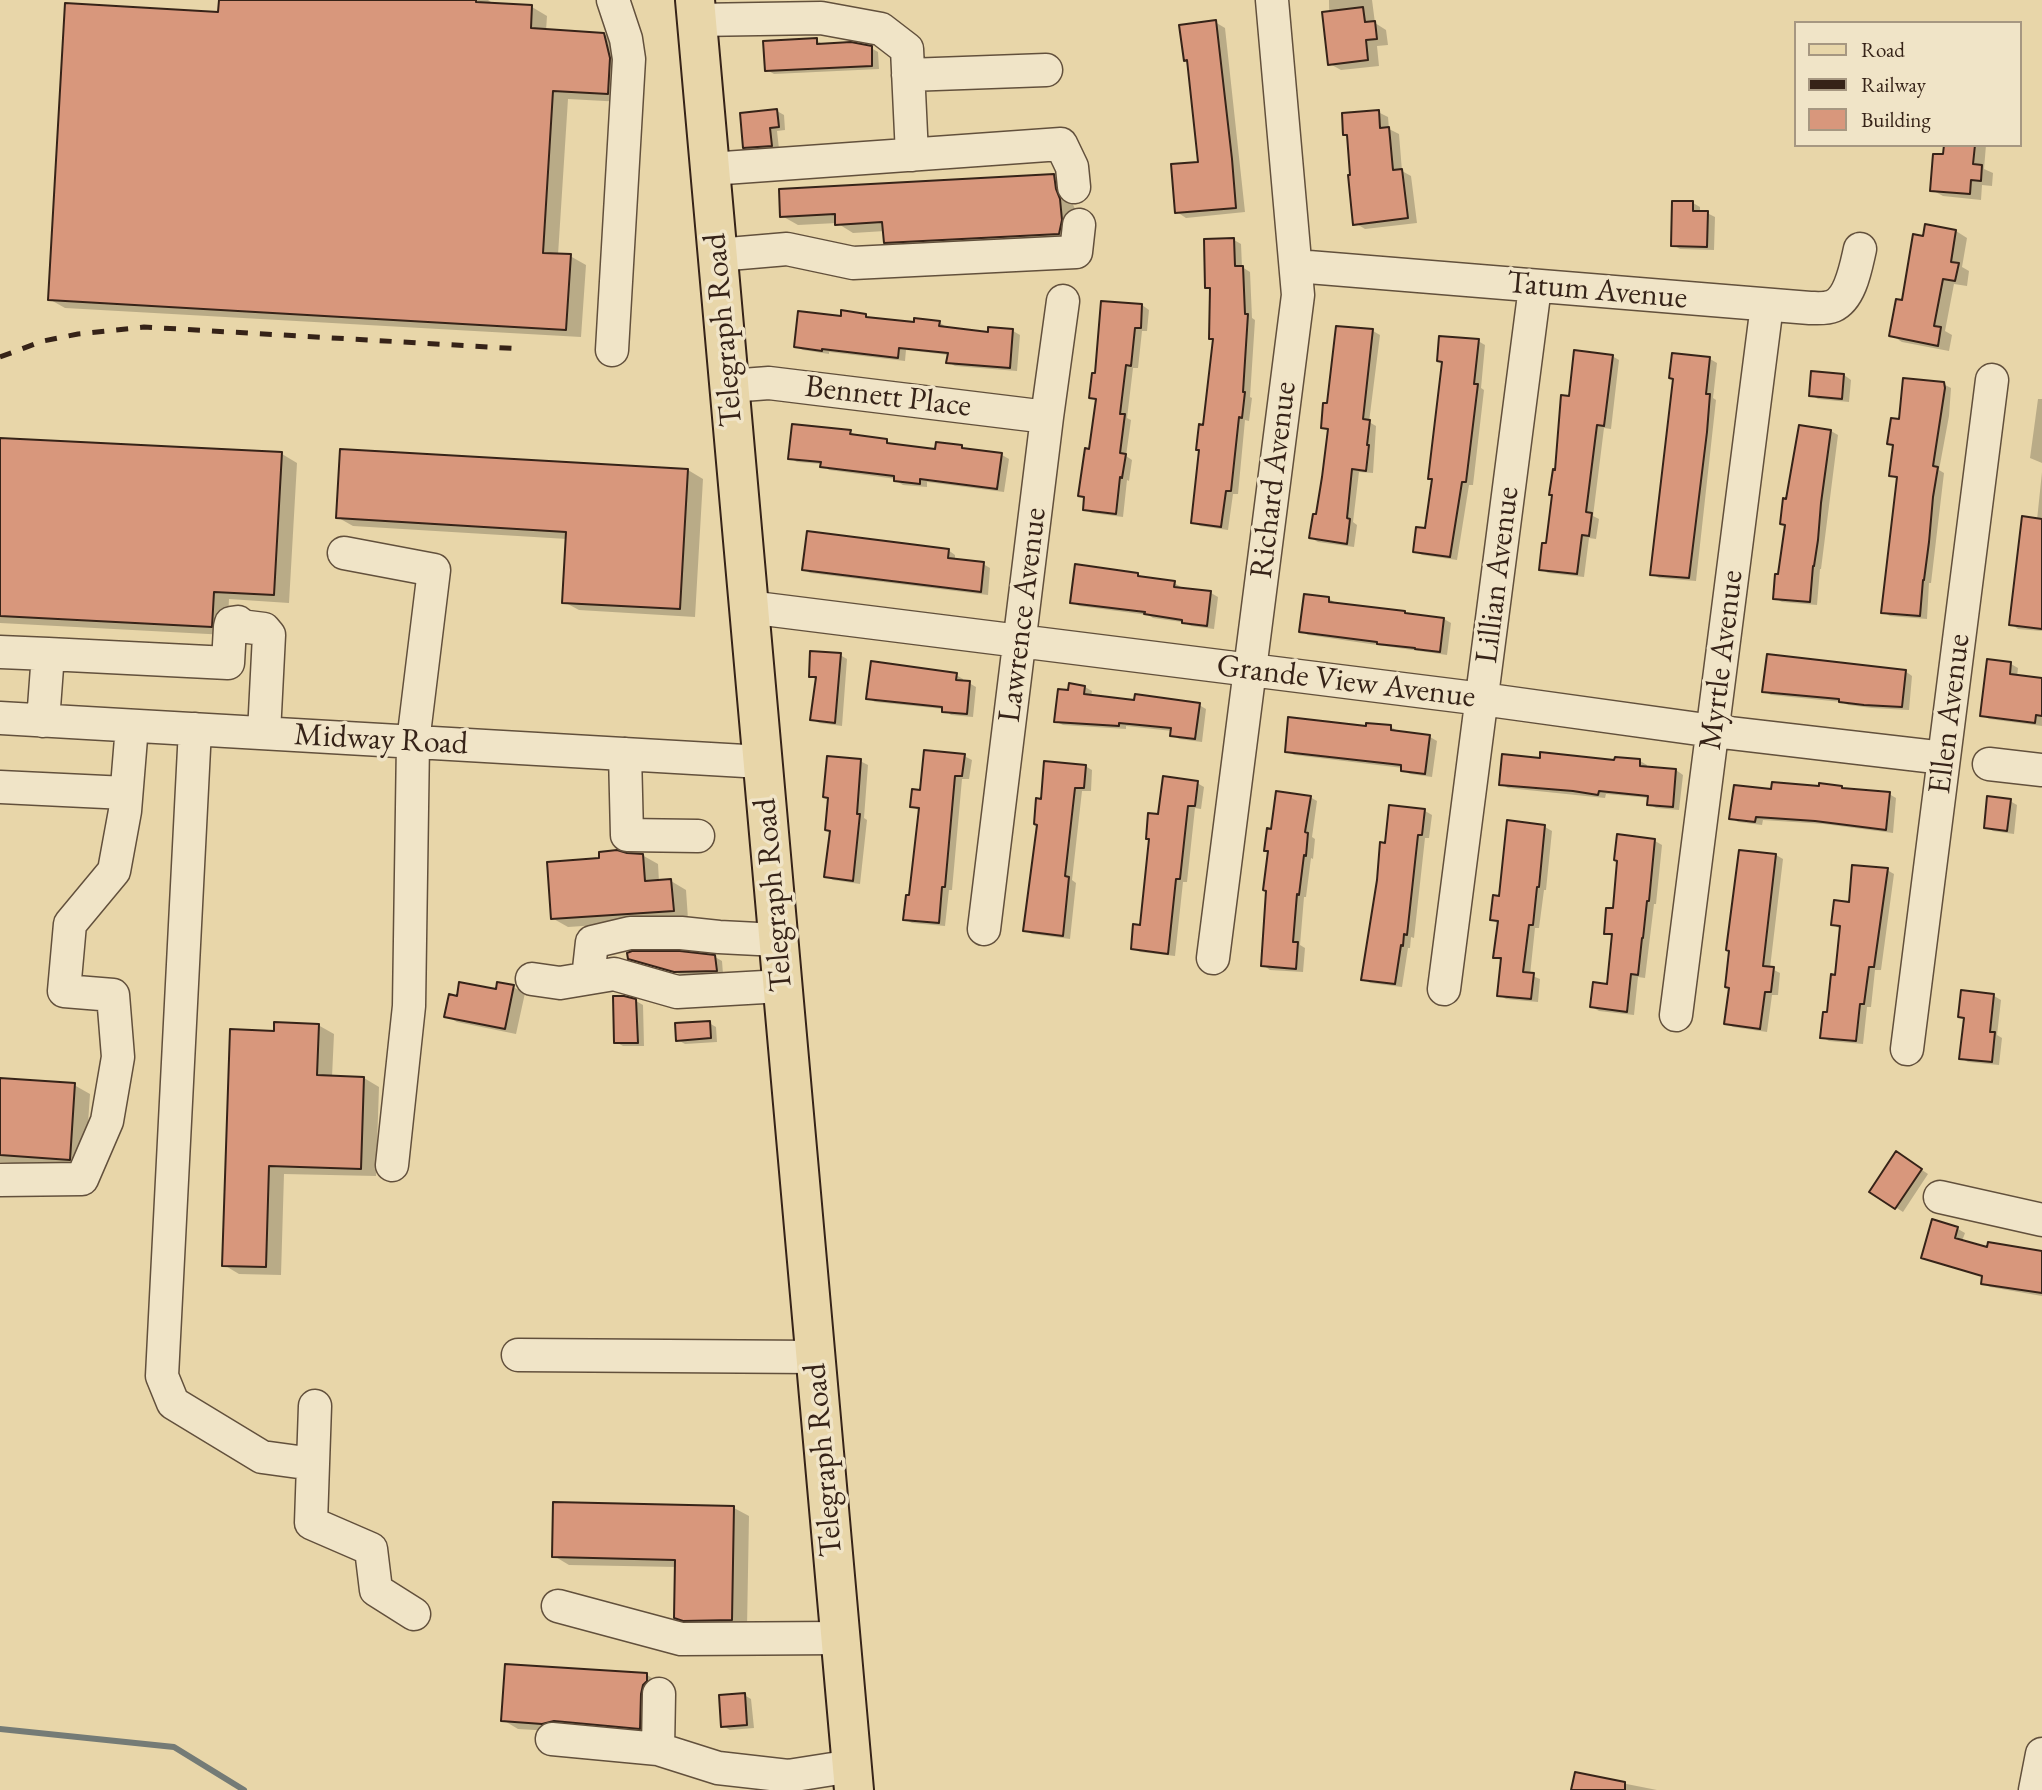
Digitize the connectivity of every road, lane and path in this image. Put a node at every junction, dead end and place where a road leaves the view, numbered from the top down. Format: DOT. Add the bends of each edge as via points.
graph roads {
  1 [pos="613,0"];
  2 [pos="1272,0"];
  3 [pos="695,10"];
  4 [pos="1046,70"];
  5 [pos="908,75"];
  6 [pos="912,155"];
  7 [pos="710,169"];
  8 [pos="1074,187"];
  9 [pos="1079,225"];
  10 [pos="1860,250"];
  11 [pos="717,255"];
  12 [pos="1296,266"];
  13 [pos="1535,286"];
  14 [pos="1063,301"];
  15 [pos="1767,305"];
  16 [pos="612,350"];
  17 [pos="1993,380"];
  18 [pos="729,386"];
  19 [pos="1047,417"];
  20 [pos="344,553"];
  21 [pos="748,607"];
  22 [pos="1020,641"];
  23 [pos="0,652"];
  24 [pos="48,654"];
  25 [pos="1250,669"];
  26 [pos="1482,699"];
  27 [pos="0,718"];
  28 [pos="43,721"];
  29 [pos="132,726"];
  30 [pos="195,729"];
  31 [pos="1713,731"];
  32 [pos="264,733"];
  33 [pos="413,741"];
  34 [pos="625,754"];
  35 [pos="1944,758"];
  36 [pos="762,762"];
  37 [pos="1989,764"];
  38 [pos="2042,771"];
  39 [pos="0,788"];
  40 [pos="126,793"];
  41 [pos="698,836"];
  42 [pos="984,929"];
  43 [pos="778,940"];
  44 [pos="1213,958"];
  45 [pos="532,978"];
  46 [pos="588,978"];
  47 [pos="782,986"];
  48 [pos="1444,989"];
  49 [pos="1676,1015"];
  50 [pos="1907,1049"];
  51 [pos="392,1165"];
  52 [pos="0,1180"];
  53 [pos="1940,1196"];
  54 [pos="2042,1220"];
  55 [pos="519,1355"];
  56 [pos="815,1357"];
  57 [pos="315,1406"];
  58 [pos="313,1464"];
  59 [pos="558,1606"];
  60 [pos="414,1614"];
  61 [pos="840,1638"];
  62 [pos="659,1694"];
  63 [pos="552,1739"];
  64 [pos="658,1749"];
  65 [pos="2042,1754"];
  66 [pos="853,1778"];
  67 [pos="2035,1790"];
  1 -- 16 [label="street" via="629,59"];
  2 -- 12 [label="street, Richard Avenue"];
  3 -- 5 [label="street" via="821,19 881,29 907,49"];
  3 -- 7 [label="main road, Telegraph Road"];
  4 -- 5 [label="street"];
  5 -- 6 [label="street"];
  6 -- 7 [label="street"];
  6 -- 8 [label="street" via="1061,144 1072,167"];
  7 -- 11 [label="main road, Telegraph Road"];
  9 -- 11 [label="street" via="1076,252 853,263 787,249"];
  10 -- 15 [label="street, Tatum Avenue" via="1847,292 1835,305 1810,309"];
  11 -- 18 [label="main road, Telegraph Road"];
  12 -- 13 [label="street, Tatum Avenue"];
  12 -- 25 [label="street, Richard Avenue" via="1298,295"];
  13 -- 15 [label="street, Tatum Avenue"];
  13 -- 26 [label="street, Lillian Avenue"];
  14 -- 19 [label="street, Lawrence Avenue"];
  15 -- 31 [label="street, Myrtle Avenue"];
  17 -- 35 [label="street, Ellen Avenue"];
  18 -- 19 [label="street, Bennett Place" via="769,383"];
  18 -- 21 [label="main road, Telegraph Road"];
  19 -- 22 [label="street, Lawrence Avenue"];
  20 -- 33 [label="street" via="434,570"];
  21 -- 22 [label="street, Grande View Avenue"];
  21 -- 36 [label="main road, Telegraph Road"];
  22 -- 25 [label="street, Grande View Avenue"];
  22 -- 42 [label="street, Lawrence Avenue"];
  23 -- 24 [label="street"];
  24 -- 28 [label="street"];
  24 -- 32 [label="street" via="228,663 231,623 264,629 269,635"];
  25 -- 26 [label="street, Grande View Avenue"];
  25 -- 44 [label="street, Richard Avenue"];
  26 -- 31 [label="street, Grande View Avenue"];
  26 -- 48 [label="street, Lillian Avenue"];
  27 -- 28 [label="street, Midway Road"];
  28 -- 29 [label="street, Midway Road"];
  29 -- 30 [label="street, Midway Road"];
  29 -- 40 [label="street"];
  30 -- 32 [label="street, Midway Road"];
  30 -- 58 [label="street" via="162,1377 173,1403 262,1457"];
  31 -- 35 [label="street, Grande View Avenue"];
  31 -- 49 [label="street, Myrtle Avenue"];
  32 -- 33 [label="street, Midway Road"];
  33 -- 34 [label="street, Midway Road"];
  33 -- 51 [label="street" via="409,1006"];
  34 -- 36 [label="street, Midway Road"];
  34 -- 41 [label="street" via="627,835"];
  35 -- 50 [label="street, Ellen Avenue"];
  36 -- 43 [label="main road, Telegraph Road"];
  37 -- 38 [label="street"];
  39 -- 40 [label="street"];
  40 -- 52 [label="street" via="114,871 70,924 64,991 113,995 118,1057 107,1121 82,1179"];
  43 -- 46 [label="street" via="630,933 592,942"];
  43 -- 47 [label="main road, Telegraph Road"];
  45 -- 46 [label="street" via="561,983"];
  46 -- 47 [label="street" via="614,974 677,992"];
  47 -- 56 [label="main road, Telegraph Road"];
  53 -- 54 [label="street"];
  55 -- 56 [label="street"];
  56 -- 61 [label="main road, Telegraph Road"];
  57 -- 58 [label="street"];
  58 -- 60 [label="street" via="311,1523 371,1549 376,1590"];
  59 -- 61 [label="street" via="681,1639"];
  61 -- 66 [label="main road, Telegraph Road"];
  62 -- 64 [label="street"];
  63 -- 64 [label="street"];
  64 -- 66 [label="street" via="718,1768"];
  65 -- 67 [label="street"];
}
